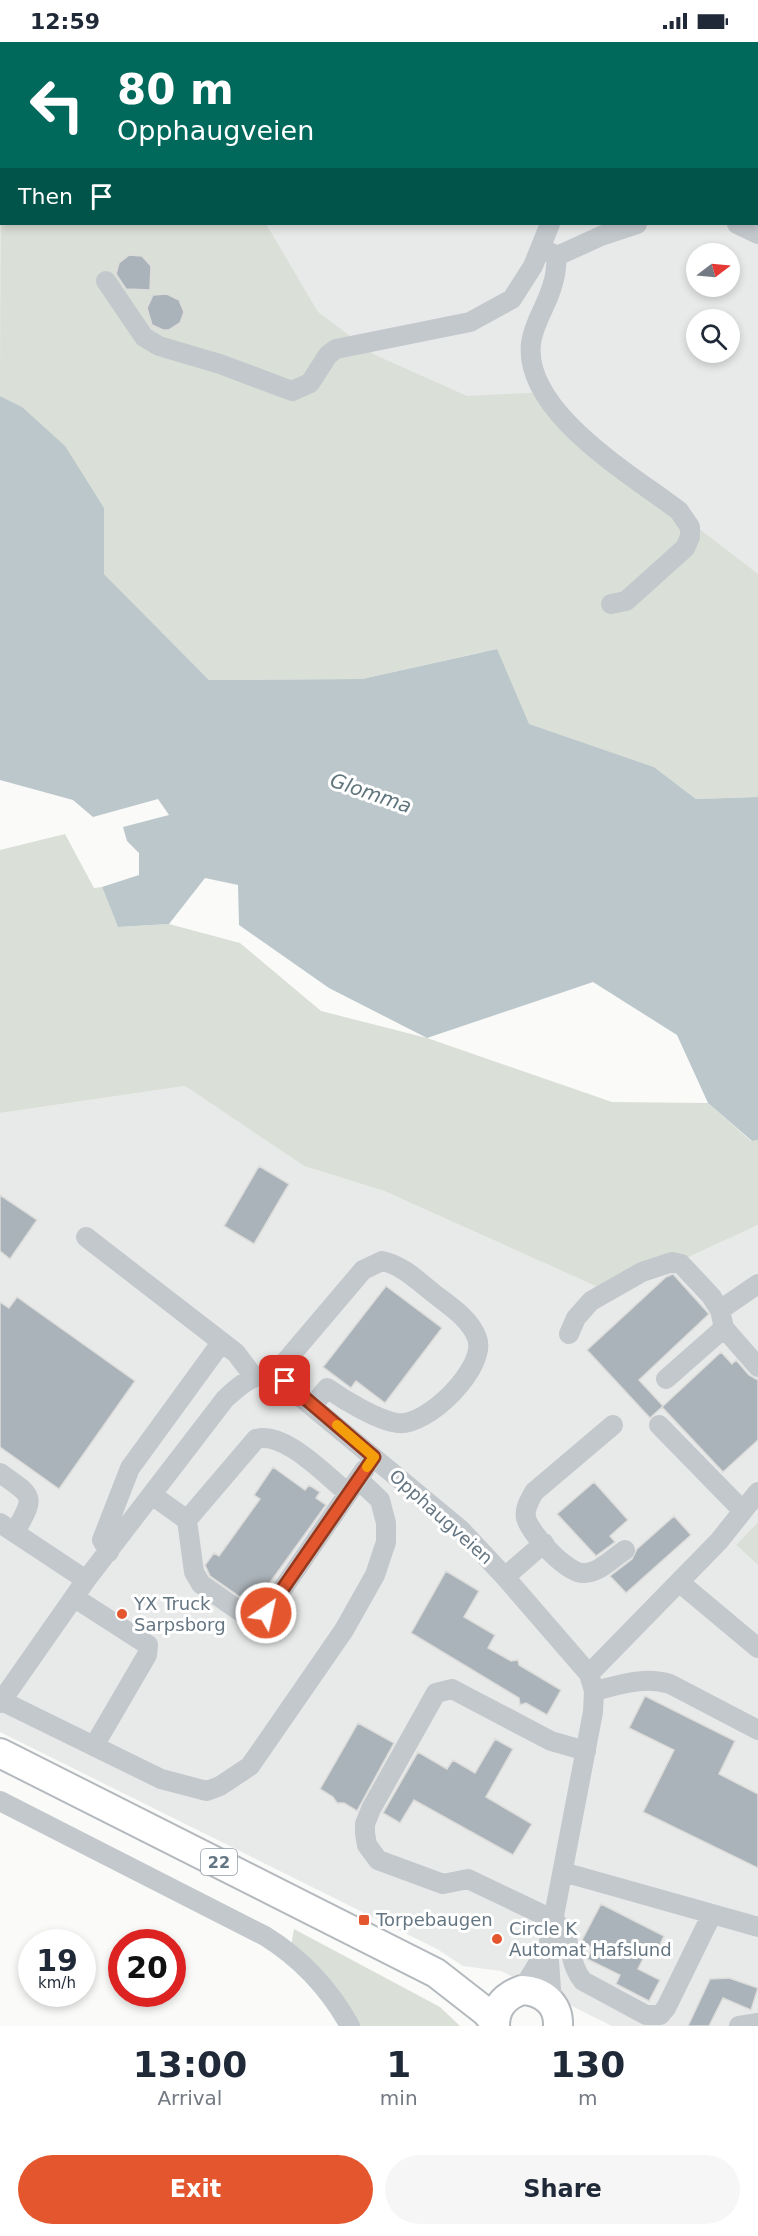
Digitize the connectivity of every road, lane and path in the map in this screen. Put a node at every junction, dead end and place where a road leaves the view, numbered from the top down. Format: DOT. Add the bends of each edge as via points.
graph roads {
  1 [pos="550,225"];
  2 [pos="634,225"];
  3 [pos="739,225"];
  4 [pos="758,234"];
  5 [pos="549,252"];
  6 [pos="106,281"];
  7 [pos="611,604"];
  8 [pos="86,1237"];
  9 [pos="758,1284"];
  10 [pos="722,1319"];
  11 [pos="569,1334"];
  12 [pos="221,1343"];
  13 [pos="758,1367"];
  14 [pos="274,1375"];
  15 [pos="254,1377"];
  16 [pos="666,1380"];
  17 [pos="314,1405"];
  18 [pos="613,1425"];
  19 [pos="659,1425"];
  20 [pos="374,1457"];
  21 [pos="0,1473"];
  22 [pos="353,1486"];
  23 [pos="758,1492"];
  24 [pos="152,1495"];
  25 [pos="743,1511"];
  26 [pos="187,1520"];
  27 [pos="8,1528"];
  28 [pos="544,1543"];
  29 [pos="625,1550"];
  30 [pos="109,1552"];
  31 [pos="505,1577"];
  32 [pos="86,1580"];
  33 [pos="679,1582"];
  34 [pos="75,1598"];
  35 [pos="758,1648"];
  36 [pos="592,1682"];
  37 [pos="0,1702"];
  38 [pos="758,1730"];
  39 [pos="94,1746"];
  40 [pos="586,1751"];
  41 [pos="0,1753"];
  42 [pos="0,1801"];
  43 [pos="563,1872"];
  44 [pos="712,1914"];
  45 [pos="554,1920"];
  46 [pos="758,1927"];
  47 [pos="548,1947"];
  48 [pos="436,1973"];
  49 [pos="518,1992"];
  50 [pos="559,2018"];
  51 [pos="758,2023"];
  52 [pos="495,2024"];
  53 [pos="350,2026"];
  54 [pos="739,2026"];
  1 -- 5 [label="street"];
  2 -- 5 [label="street"];
  3 -- 4 [label="street"];
  5 -- 6 [label="street" via="533,266 512,299 470,322 336,349 310,383 292,391 159,346 144,337"];
  5 -- 7 [label="street" via="553,284 531,341 537,383 573,429 679,511 690,527 689,542 670,563 626,601"];
  8 -- 12 [label="street"];
  9 -- 10 [label="street"];
  10 -- 11 [label="street" via="711,1296 681,1264 672,1262 642,1272 591,1301 576,1318"];
  10 -- 13 [label="street"];
  10 -- 16 [label="street"];
  12 -- 15 [label="street" via="244,1362"];
  12 -- 30 [label="street" via="130,1468 102,1540"];
  14 -- 15 [label="street"];
  14 -- 17 [label="street, Opphaugveien"];
  14 -- 17 [label="street" via="363,1270 382,1261 404,1270 459,1314 478,1338 477,1361 448,1398 405,1424 354,1406 327,1388"];
  15 -- 24 [label="street" via="225,1399"];
  17 -- 20 [label="street, Opphaugveien"];
  18 -- 28 [label="street" via="534,1492 526,1506 526,1518"];
  19 -- 25 [label="street"];
  20 -- 22 [label="street"];
  20 -- 31 [label="street, Opphaugveien" via="460,1530"];
  21 -- 27 [label="street" via="29,1497 29,1508"];
  22 -- 26 [label="street" via="288,1444 266,1436 256,1439"];
  22 -- 26 [label="street" via="266,1613 255,1619 201,1584 194,1572"];
  22 -- 39 [label="street" via="380,1500 386,1523 386,1542 375,1575 344,1630 250,1766 207,1791 161,1779"];
  23 -- 25 [label="street"];
  24 -- 26 [label="street"];
  24 -- 30 [label="street"];
  25 -- 33 [label="street"];
  27 -- 32 [label="street"];
  28 -- 29 [label="street" via="575,1573 596,1570"];
  28 -- 31 [label="street"];
  30 -- 32 [label="street"];
  31 -- 36 [label="street, Opphaugveien"];
  32 -- 34 [label="street"];
  33 -- 35 [label="street"];
  33 -- 36 [label="street"];
  34 -- 37 [label="street"];
  34 -- 39 [label="street" via="148,1646 147,1655"];
  36 -- 38 [label="street" via="659,1680"];
  36 -- 40 [label="street"];
  37 -- 39 [label="street"];
  40 -- 43 [label="street"];
  40 -- 45 [label="street" via="551,1741 452,1689 436,1693 365,1824 367,1845 378,1860 443,1884 468,1879"];
  41 -- 48 [label="highway, 22"];
  42 -- 53 [label="street" via="290,1952 337,2002"];
  43 -- 44 [label="street"];
  43 -- 45 [label="street"];
  44 -- 45 [label="street" via="666,2008 653,2017 583,1982 577,1974 570,1942"];
  44 -- 46 [label="street"];
  45 -- 47 [label="street"];
  47 -- 49 [label="street"];
  47 -- 50 [label="street"];
  48 -- 49 [label="highway, 22"];
  48 -- 52 [label="highway, 22" via="486,2012"];
  49 -- 50 [label="highway, 22" via="537,1992"];
  49 -- 52 [label="highway, 22" via="499,2006"];
  51 -- 54 [label="street"];
}
